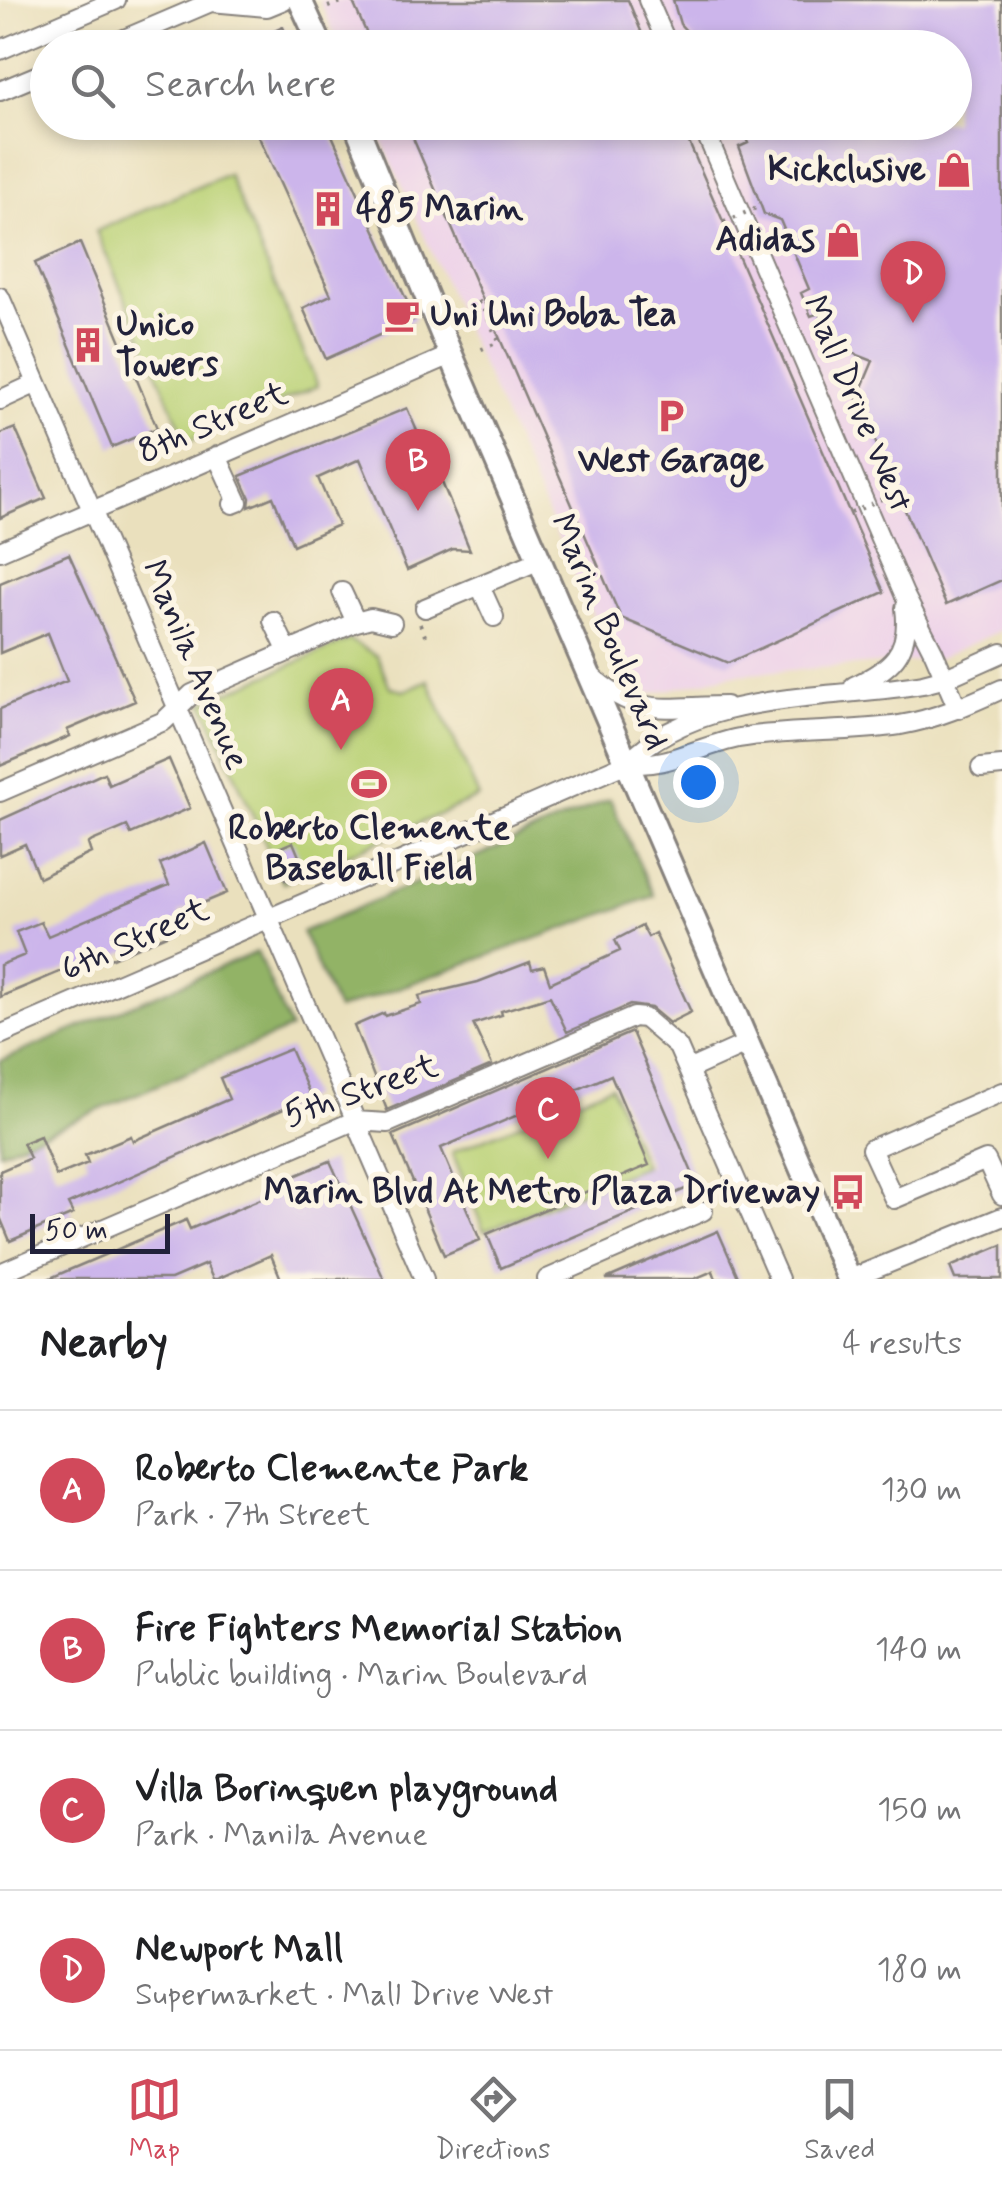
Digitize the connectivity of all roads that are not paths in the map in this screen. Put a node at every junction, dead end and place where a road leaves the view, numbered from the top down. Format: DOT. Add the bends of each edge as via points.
graph roads {
  1 [pos="116,0"];
  2 [pos="284,0"];
  3 [pos="300,0"];
  4 [pos="648,0"];
  5 [pos="212,1"];
  6 [pos="46,30"];
  7 [pos="145,30"];
  8 [pos="314,30"];
  9 [pos="660,30"];
  10 [pos="30,37"];
  11 [pos="0,50"];
  12 [pos="9,82"];
  13 [pos="0,91"];
  14 [pos="362,140"];
  15 [pos="709,140"];
  16 [pos="1,301"];
  17 [pos="452,355"];
  18 [pos="37,383"];
  19 [pos="0,400"];
  20 [pos="218,456"];
  21 [pos="233,504"];
  22 [pos="92,511"];
  23 [pos="0,551"];
  24 [pos="540,560"];
  25 [pos="480,586"];
  26 [pos="342,592"];
  27 [pos="904,594"];
  28 [pos="425,608"];
  29 [pos="494,617"];
  30 [pos="274,621"];
  31 [pos="356,622"];
  32 [pos="392,622"];
  33 [pos="288,652"];
  34 [pos="1002,653"];
  35 [pos="589,674"];
  36 [pos="946,678"];
  37 [pos="1002,689"];
  38 [pos="834,692"];
  39 [pos="746,706"];
  40 [pos="178,708"];
  41 [pos="958,709"];
  42 [pos="627,763"];
  43 [pos="1002,766"];
  44 [pos="981,768"];
  45 [pos="0,792"];
  46 [pos="268,918"];
  47 [pos="0,1035"];
  48 [pos="748,1043"];
  49 [pos="688,1070"];
  50 [pos="1002,1092"];
  51 [pos="354,1121"];
  52 [pos="1002,1195"];
  53 [pos="703,1211"];
  54 [pos="1002,1217"];
  55 [pos="0,1274"];
  56 [pos="424,1279"];
  57 [pos="547,1279"];
  58 [pos="779,1279"];
  59 [pos="849,1279"];
  1 -- 6 [label="street"];
  2 -- 5 [label="street" via="267,7"];
  3 -- 8 [label="main road"];
  4 -- 9 [label="street"];
  5 -- 7 [label="street"];
  10 -- 11 [label="street"];
  12 -- 13 [label="street"];
  14 -- 17 [label="main road, Marin Boulevard"];
  15 -- 27 [label="street, Mall Drive West"];
  16 -- 18 [label="street, Manila Avenue"];
  17 -- 20 [label="street, 8th Street"];
  17 -- 24 [label="main road, Marin Boulevard"];
  18 -- 19 [label="street"];
  18 -- 22 [label="street, Manila Avenue"];
  20 -- 21 [label="street" via="238,502"];
  20 -- 22 [label="street, 8th Street"];
  22 -- 23 [label="street, 8th Street"];
  22 -- 40 [label="street, Manila Avenue"];
  24 -- 25 [label="street"];
  24 -- 35 [label="main road, Marin Boulevard"];
  25 -- 28 [label="street"];
  25 -- 29 [label="street"];
  26 -- 31 [label="street"];
  27 -- 36 [label="street, Mall Drive West"];
  27 -- 38 [label="street" via="907,634 894,660 880,674"];
  30 -- 33 [label="street"];
  31 -- 32 [label="street"];
  31 -- 33 [label="street"];
  33 -- 40 [label="street" via="192,694"];
  34 -- 36 [label="street"];
  35 -- 39 [label="street" via="645,708"];
  35 -- 42 [label="main road, Marin Boulevard"];
  36 -- 38 [label="street"];
  36 -- 41 [label="street, Mall Drive West"];
  37 -- 41 [label="street"];
  38 -- 39 [label="street"];
  39 -- 42 [label="street" via="668,732"];
  40 -- 45 [label="street"];
  40 -- 46 [label="street, Manila Avenue"];
  41 -- 42 [label="street" via="884,727 740,738 654,764"];
  42 -- 46 [label="street, 6th Street"];
  42 -- 48 [label="main road, Marin Boulevard"];
  43 -- 44 [label="street"];
  46 -- 47 [label="street, 6th Street"];
  46 -- 51 [label="street, Manila Avenue"];
  48 -- 49 [label="street"];
  48 -- 59 [label="main road, Marin Boulevard"];
  49 -- 51 [label="street, 5th Street" via="678,1047 634,1016 388,1122"];
  49 -- 58 [label="street"];
  50 -- 52 [label="street" via="871,1150 894,1200 986,1160"];
  51 -- 55 [label="street, 5th Street"];
  51 -- 56 [label="street, Manila Avenue"];
  53 -- 57 [label="street"];
  54 -- 59 [label="street"];
}
